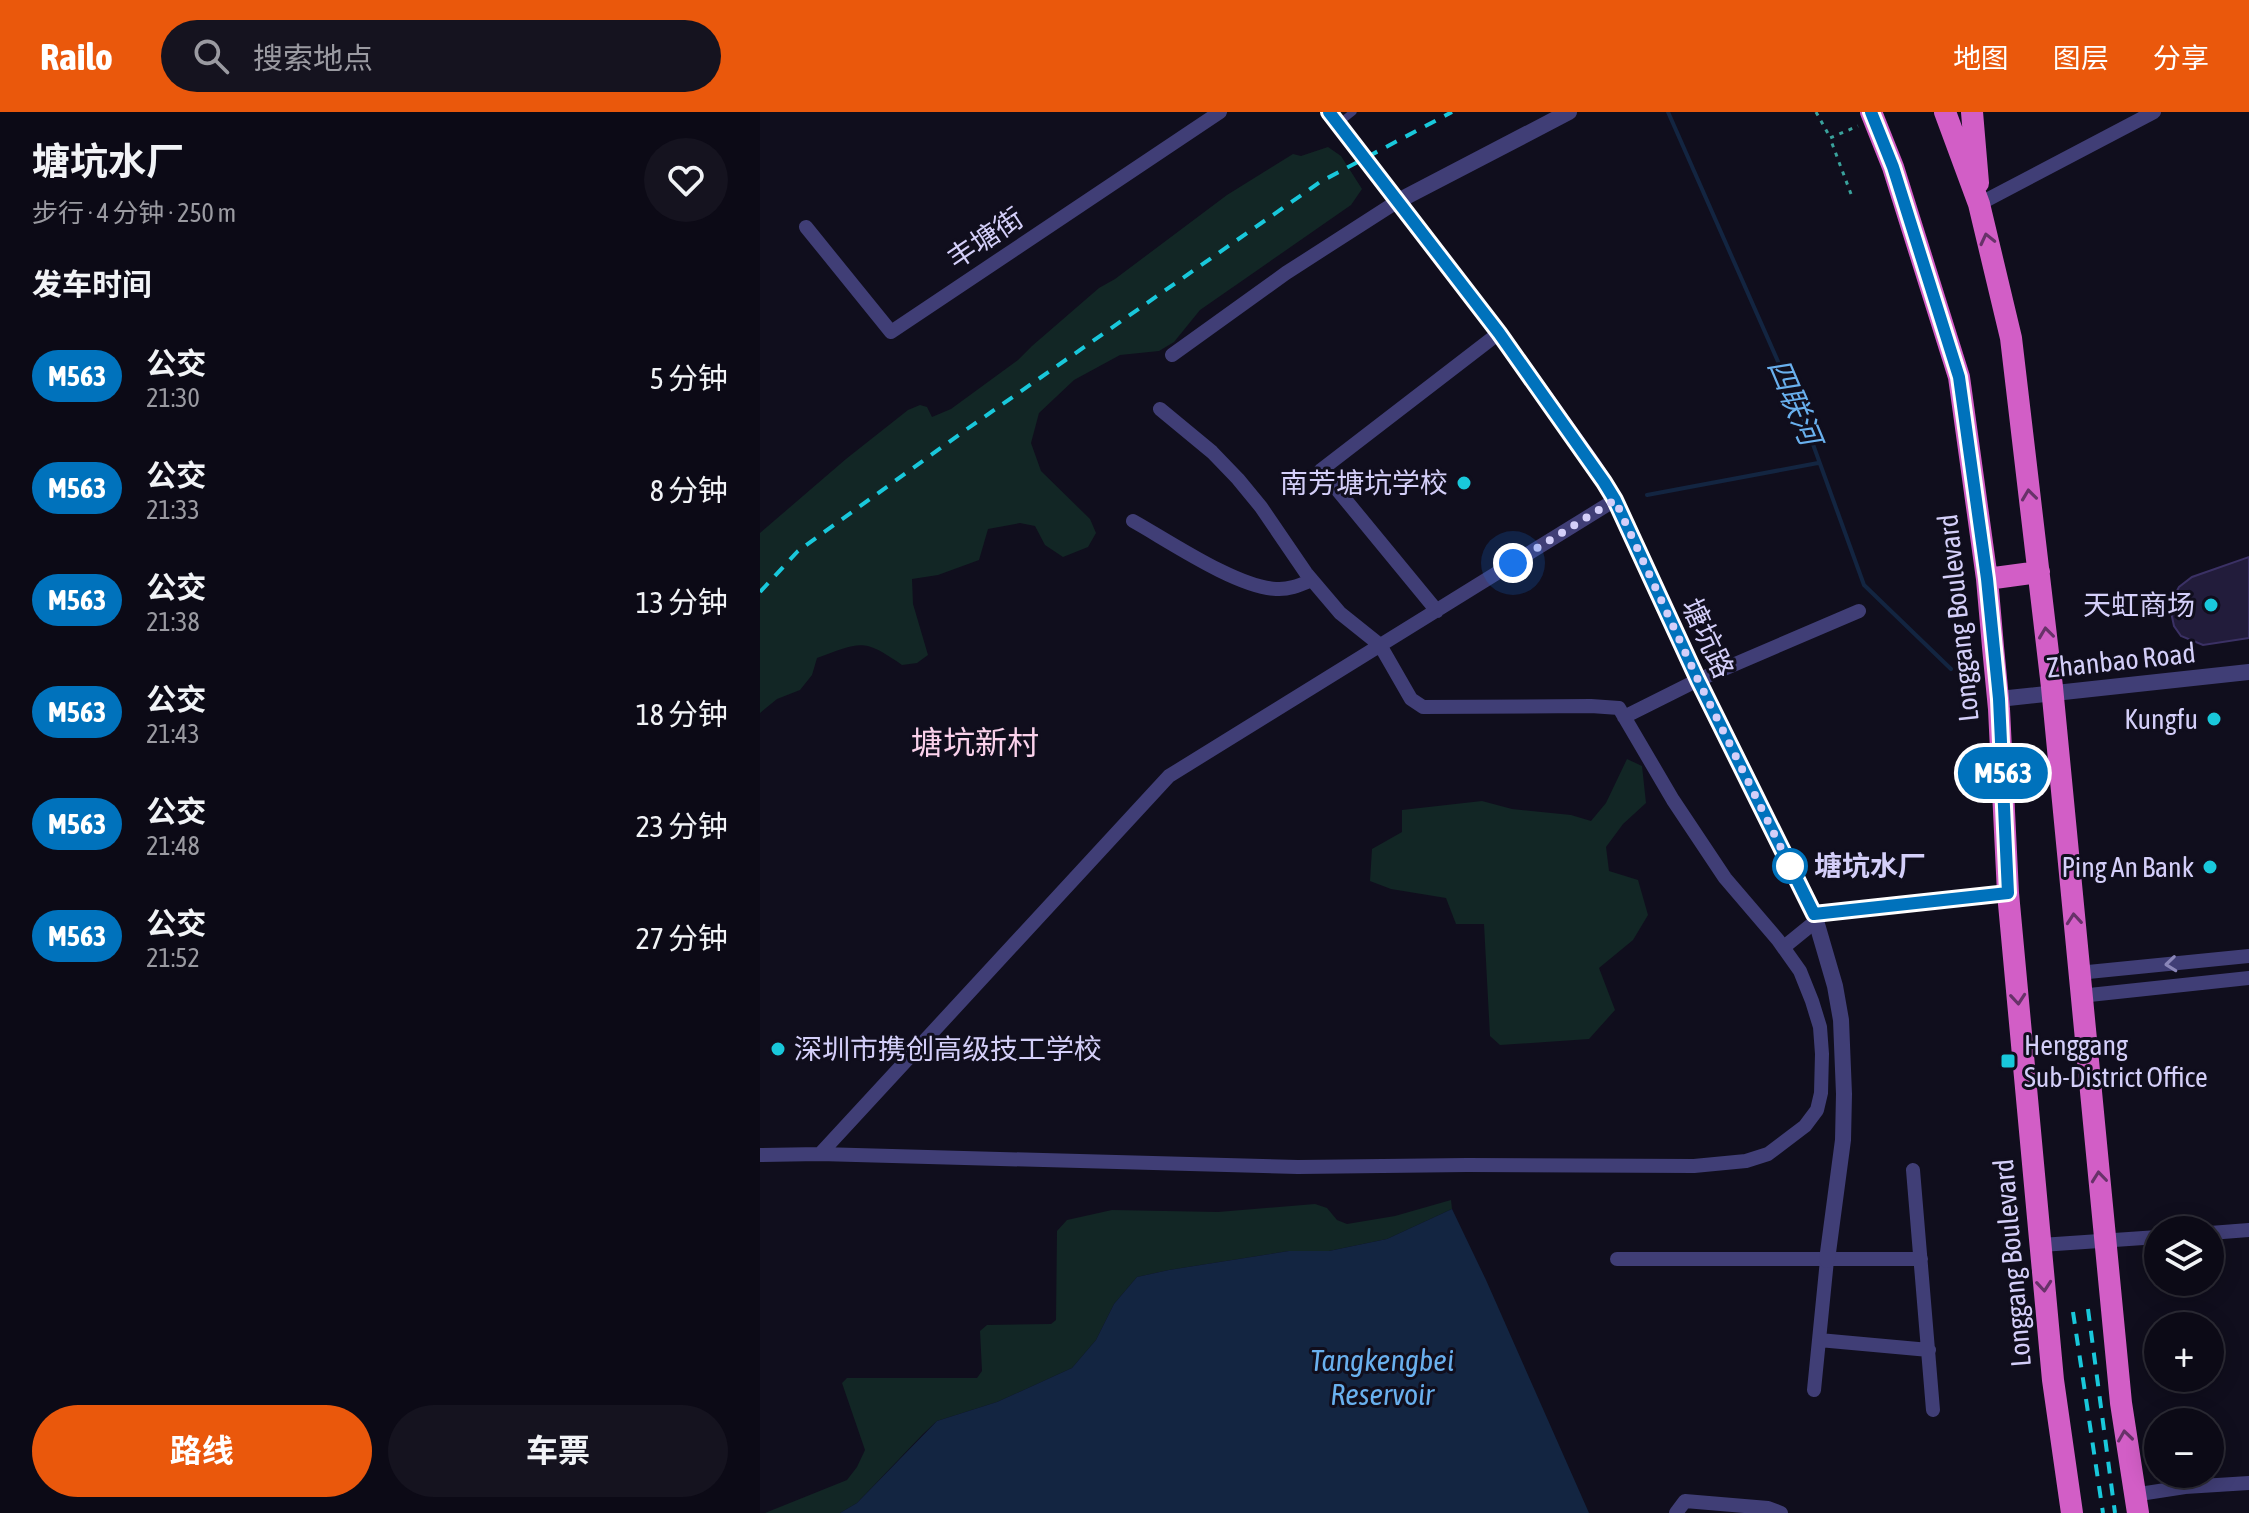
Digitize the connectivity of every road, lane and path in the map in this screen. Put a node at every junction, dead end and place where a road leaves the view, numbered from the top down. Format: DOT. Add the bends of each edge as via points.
graph roads {
  1 [pos="1220,112"];
  2 [pos="1353,112"];
  3 [pos="1569,112"];
  4 [pos="1816,112"];
  5 [pos="1945,112"];
  6 [pos="1972,112"];
  7 [pos="2154,112"];
  8 [pos="1869,117"];
  9 [pos="1334,118"];
  10 [pos="1830,138"];
  11 [pos="1851,194"];
  12 [pos="1398,201"];
  13 [pos="1979,204"];
  14 [pos="806,227"];
  15 [pos="1499,333"];
  16 [pos="1172,355"];
  17 [pos="1160,409"];
  18 [pos="1615,500"];
  19 [pos="1133,521"];
  20 [pos="2039,572"];
  21 [pos="1987,579"];
  22 [pos="1312,580"];
  23 [pos="1437,611"];
  24 [pos="1859,611"];
  25 [pos="1380,645"];
  26 [pos="2249,672"];
  27 [pos="1698,680"];
  28 [pos="2053,693"];
  29 [pos="1999,699"];
  30 [pos="1624,717"];
  31 [pos="2008,893"];
  32 [pos="1815,918"];
  33 [pos="1784,947"];
  34 [pos="2249,956"];
  35 [pos="2078,973"];
  36 [pos="2249,978"];
  37 [pos="2080,996"];
  38 [pos="820,1154"];
  39 [pos="760,1155"];
  40 [pos="1913,1170"];
  41 [pos="2249,1230"];
  42 [pos="2224,1232"];
  43 [pos="2144,1238"];
  44 [pos="2105,1240"];
  45 [pos="2041,1245"];
  46 [pos="1617,1259"];
  47 [pos="1921,1259"];
  48 [pos="1827,1260"];
  49 [pos="1819,1340"];
  50 [pos="1929,1350"];
  51 [pos="1814,1390"];
  52 [pos="1933,1410"];
  53 [pos="2249,1483"];
  54 [pos="2136,1504"];
  55 [pos="1773,1511"];
  56 [pos="1676,1513"];
  57 [pos="2072,1513"];
  1 -- 14 [label="street, 丰塘街" via="891,332"];
  2 -- 9 [label="lane"];
  3 -- 12 [label="street"];
  4 -- 10 [label="path"];
  5 -- 13 [label="highway"];
  6 -- 13 [label="highway"];
  7 -- 13 [label="street"];
  8 -- 10 [label="path"];
  8 -- 21 [label="highway, Longgang Boulevard" via="1893,167 1959,377"];
  9 -- 12 [label="street, 塘坑路"];
  10 -- 11 [label="path"];
  12 -- 15 [label="street, 塘坑路"];
  12 -- 16 [label="street"];
  20 -- 13 [label="highway, one-way" via="2011,338"];
  15 -- 18 [label="street, 塘坑路"];
  15 -- 23 [label="street" via="1321,470"];
  17 -- 22 [label="street" via="1238,479"];
  18 -- 23 [label="street"];
  18 -- 27 [label="street, 塘坑路"];
  19 -- 22 [label="street" via="1251,583 1287,589"];
  20 -- 21 [label="highway"];
  28 -- 20 [label="highway, one-way"];
  21 -- 29 [label="highway, Longgang Boulevard"];
  22 -- 25 [label="street" via="1340,613"];
  23 -- 25 [label="street"];
  24 -- 27 [label="street"];
  25 -- 30 [label="street" via="1411,699 1423,707 1591,706 1619,708"];
  25 -- 38 [label="street" via="1169,776"];
  26 -- 28 [label="street, Zhanbao Road"];
  27 -- 30 [label="street"];
  27 -- 32 [label="street, 塘坑路"];
  28 -- 29 [label="street, Zhanbao Road"];
  35 -- 28 [label="highway, one-way"];
  29 -- 31 [label="highway, Longgang Boulevard"];
  30 -- 33 [label="street" via="1725,878"];
  31 -- 32 [label="street"];
  31 -- 45 [label="highway, Longgang Boulevard, one-way"];
  32 -- 33 [label="street"];
  32 -- 48 [label="street, 塘坑路" via="1841,1020 1844,1094"];
  33 -- 38 [label="street" via="1800,971 1820,1027 1821,1093 1805,1126 1768,1154 1746,1161 1694,1166 1298,1167"];
  34 -- 35 [label="street, one-way"];
  35 -- 37 [label="highway"];
  36 -- 37 [label="street"];
  44 -- 37 [label="highway, one-way"];
  38 -- 39 [label="street"];
  40 -- 47 [label="street"];
  41 -- 42 [label="street"];
  43 -- 44 [label="street"];
  44 -- 45 [label="street"];
  54 -- 44 [label="highway, one-way"];
  45 -- 57 [label="highway, Longgang Boulevard, one-way"];
  46 -- 48 [label="street"];
  47 -- 48 [label="street"];
  47 -- 50 [label="street"];
  48 -- 49 [label="street"];
  49 -- 50 [label="street"];
  49 -- 51 [label="street"];
  50 -- 52 [label="street"];
  53 -- 54 [label="street" via="2185,1487"];
  55 -- 56 [label="street" via="1685,1501"];
}
